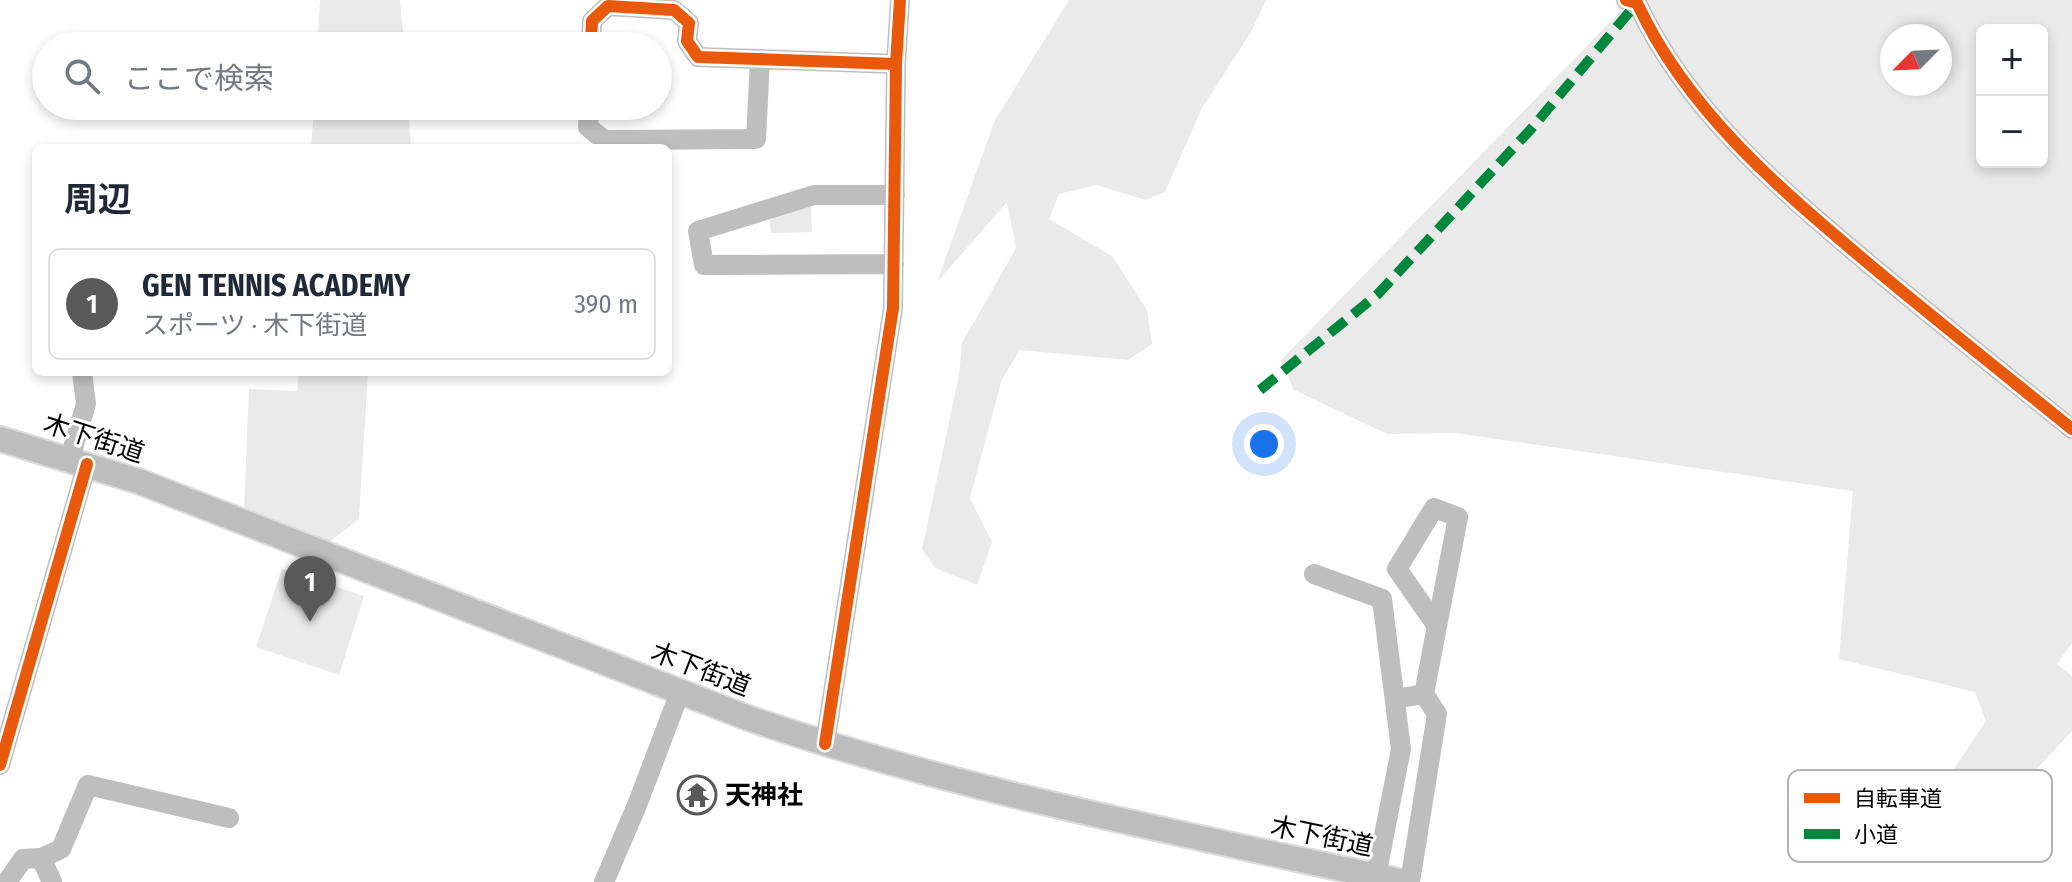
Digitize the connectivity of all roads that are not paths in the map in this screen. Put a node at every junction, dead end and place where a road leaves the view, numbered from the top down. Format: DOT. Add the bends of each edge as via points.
graph roads {
  1 [pos="900,0"];
  2 [pos="1626,0"];
  3 [pos="592,32"];
  4 [pos="760,60"];
  5 [pos="896,64"];
  6 [pos="588,120"];
  7 [pos="895,195"];
  8 [pos="894,264"];
  9 [pos="82,376"];
  10 [pos="2072,429"];
  11 [pos="0,439"];
  12 [pos="78,461"];
  13 [pos="1314,574"];
  14 [pos="1437,626"];
  15 [pos="680,692"];
  16 [pos="1424,694"];
  17 [pos="1395,699"];
  18 [pos="825,744"];
  19 [pos="0,763"];
  20 [pos="229,818"];
  21 [pos="41,858"];
  22 [pos="1376,876"];
  23 [pos="7,882"];
  24 [pos="52,882"];
  25 [pos="604,882"];
  26 [pos="1403,882"];
  27 [pos="1410,882"];
  1 -- 5 [label="street"];
  2 -- 10 [label="street" via="1637,3 1691,94 1782,192"];
  3 -- 4 [label="street" via="592,21 608,6 674,10 689,23 687,41 698,57"];
  4 -- 5 [label="street"];
  4 -- 6 [label="street" via="756,139 604,140 588,127"];
  5 -- 7 [label="street"];
  7 -- 8 [label="street"];
  7 -- 8 [label="street" via="814,195 698,231 704,265"];
  8 -- 18 [label="street" via="893,308"];
  9 -- 12 [label="street" via="86,404"];
  11 -- 12 [label="main road, 木下街道"];
  12 -- 15 [label="main road, 木下街道"];
  12 -- 19 [label="street"];
  13 -- 17 [label="street" via="1382,599"];
  14 -- 14 [label="street" via="1397,569 1434,508 1458,517"];
  14 -- 16 [label="street"];
  15 -- 18 [label="main road, 木下街道"];
  15 -- 25 [label="street"];
  16 -- 17 [label="street"];
  16 -- 27 [label="street" via="1437,714"];
  17 -- 22 [label="street" via="1401,749"];
  18 -- 22 [label="main road, 木下街道" via="999,790"];
  20 -- 21 [label="street" via="88,785 61,849"];
  21 -- 23 [label="street" via="23,859"];
  21 -- 24 [label="street"];
  22 -- 26 [label="main road, 木下街道"];
}
